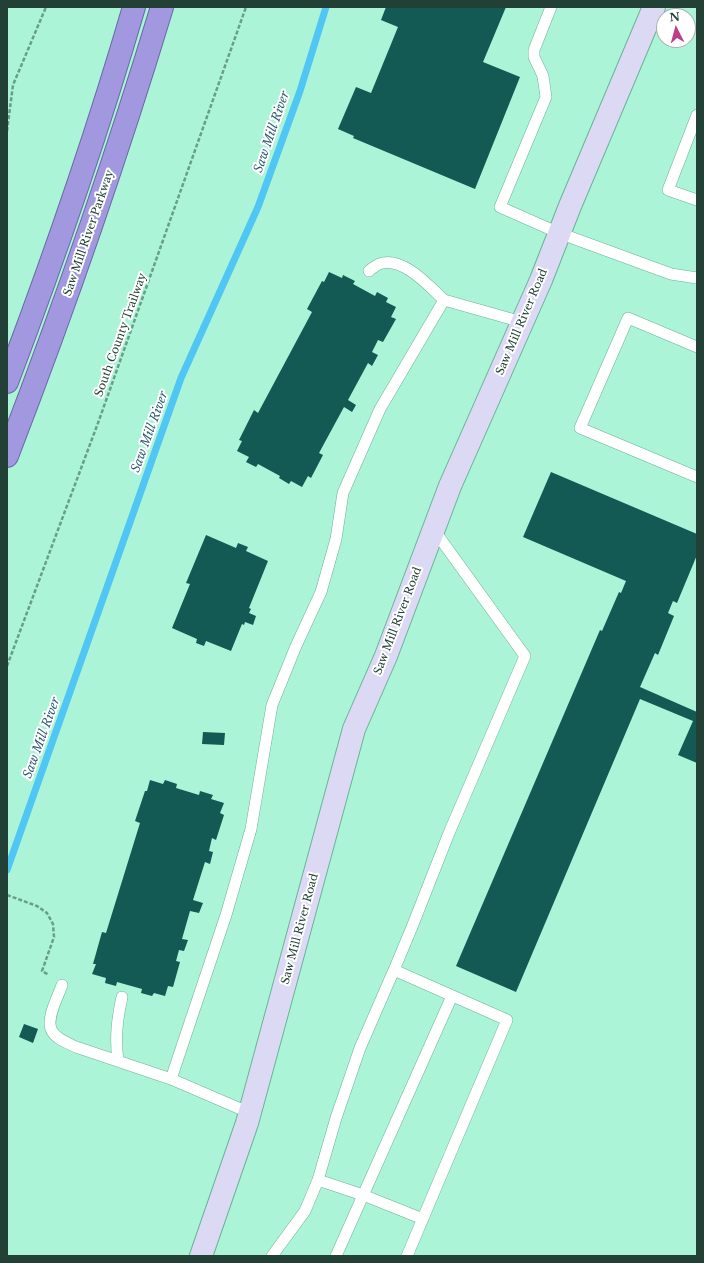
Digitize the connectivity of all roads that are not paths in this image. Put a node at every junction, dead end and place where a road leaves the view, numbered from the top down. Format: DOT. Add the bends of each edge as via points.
graph roads {
  1 [pos="134,7"];
  2 [pos="162,7"];
  3 [pos="551,7"];
  4 [pos="654,7"];
  5 [pos="697,115"];
  6 [pos="697,200"];
  7 [pos="559,233"];
  8 [pos="369,271"];
  9 [pos="697,278"];
  10 [pos="444,300"];
  11 [pos="522,322"];
  12 [pos="697,348"];
  13 [pos="7,382"];
  14 [pos="7,456"];
  15 [pos="697,477"];
  16 [pos="434,530"];
  17 [pos="394,970"];
  18 [pos="62,985"];
  19 [pos="452,996"];
  20 [pos="122,998"];
  21 [pos="118,1061"];
  22 [pos="170,1079"];
  23 [pos="250,1113"];
  24 [pos="318,1180"];
  25 [pos="363,1196"];
  26 [pos="423,1219"];
  27 [pos="201,1256"];
  28 [pos="272,1256"];
  29 [pos="336,1256"];
  30 [pos="407,1256"];
  1 -- 13 [label="highway" via="65,225"];
  2 -- 14 [label="highway, Saw Mill River Parkway" via="91,228"];
  3 -- 7 [label="lane" via="534,50 534,57 543,76 546,96 500,207"];
  4 -- 7 [label="main road, Saw Mill River Road"];
  5 -- 6 [label="lane" via="668,190"];
  7 -- 9 [label="lane" via="671,274"];
  7 -- 11 [label="main road, Saw Mill River Road"];
  8 -- 10 [label="lane" via="380,264 393,262 410,270"];
  10 -- 11 [label="lane"];
  10 -- 22 [label="lane" via="380,409 343,493 336,539 321,592 272,705 251,829 226,915"];
  11 -- 16 [label="main road, Saw Mill River Road" via="450,486"];
  12 -- 15 [label="lane" via="628,318 580,428"];
  16 -- 17 [label="lane" via="525,656"];
  16 -- 23 [label="main road, Saw Mill River Road" via="386,656 354,729"];
  17 -- 19 [label="lane"];
  17 -- 24 [label="lane" via="360,1048"];
  18 -- 21 [label="lane" via="49,1023 52,1032 62,1040"];
  19 -- 25 [label="lane"];
  19 -- 26 [label="lane" via="508,1020"];
  20 -- 21 [label="lane" via="116,1025"];
  21 -- 22 [label="lane"];
  22 -- 23 [label="lane"];
  23 -- 27 [label="main road, Saw Mill River Road"];
  24 -- 25 [label="lane"];
  24 -- 28 [label="lane" via="305,1211"];
  25 -- 26 [label="lane"];
  25 -- 29 [label="lane"];
  26 -- 30 [label="lane"];
}
